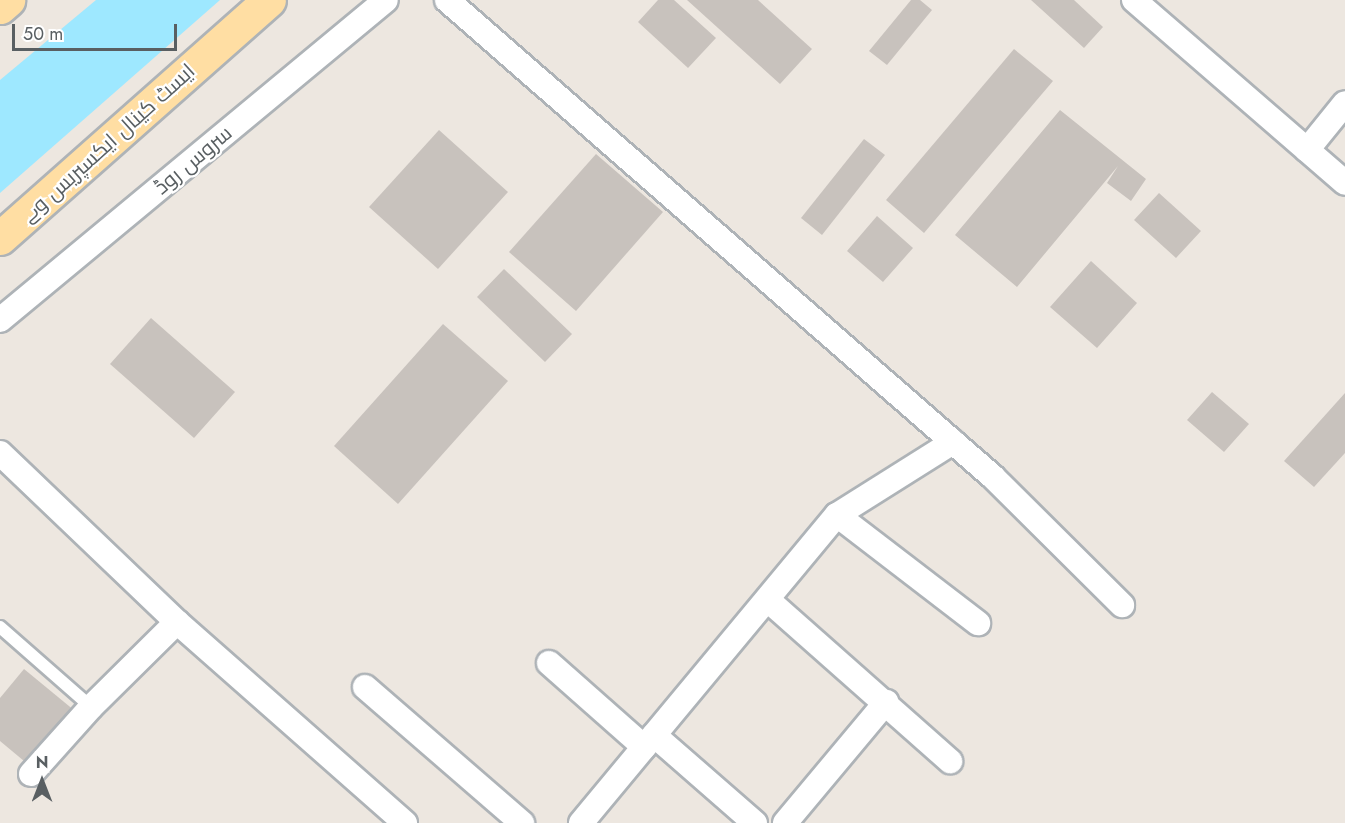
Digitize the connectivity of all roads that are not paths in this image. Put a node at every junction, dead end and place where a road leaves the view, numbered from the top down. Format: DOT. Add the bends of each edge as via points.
graph roads {
  1 [pos="8,0"];
  2 [pos="269,0"];
  3 [pos="386,0"];
  4 [pos="447,0"];
  5 [pos="1134,0"];
  6 [pos="0,7"];
  7 [pos="1345,103"];
  8 [pos="1307,150"];
  9 [pos="69,179"];
  10 [pos="1345,183"];
  11 [pos="0,238"];
  12 [pos="0,245"];
  13 [pos="0,320"];
  14 [pos="953,442"];
  15 [pos="0,453"];
  16 [pos="837,515"];
  17 [pos="769,601"];
  18 [pos="1122,605"];
  19 [pos="177,621"];
  20 [pos="978,623"];
  21 [pos="0,627"];
  22 [pos="549,663"];
  23 [pos="365,687"];
  24 [pos="886,702"];
  25 [pos="91,707"];
  26 [pos="649,741"];
  27 [pos="950,761"];
  28 [pos="31,774"];
  29 [pos="405,823"];
  30 [pos="522,823"];
  31 [pos="581,823"];
  32 [pos="755,823"];
  33 [pos="784,823"];
  1 -- 6 [label="main road"];
  2 -- 9 [label="main road, ایسٹ کینال ایکسپریس وے"];
  3 -- 13 [label="street, سروس روڈ"];
  4 -- 14 [label="street"];
  5 -- 8 [label="street"];
  7 -- 8 [label="street"];
  8 -- 10 [label="street"];
  9 -- 11 [label="main road, ایسٹ کینال ایکسپریس وے"];
  9 -- 12 [label="main road"];
  14 -- 16 [label="street"];
  14 -- 18 [label="street"];
  15 -- 19 [label="street"];
  16 -- 17 [label="street"];
  16 -- 20 [label="street"];
  17 -- 24 [label="street"];
  17 -- 26 [label="street"];
  19 -- 25 [label="street"];
  19 -- 29 [label="street"];
  21 -- 25 [label="lane"];
  22 -- 26 [label="street"];
  23 -- 30 [label="street"];
  24 -- 27 [label="street"];
  24 -- 33 [label="street"];
  25 -- 28 [label="street"];
  26 -- 31 [label="street"];
  26 -- 32 [label="street"];
}
